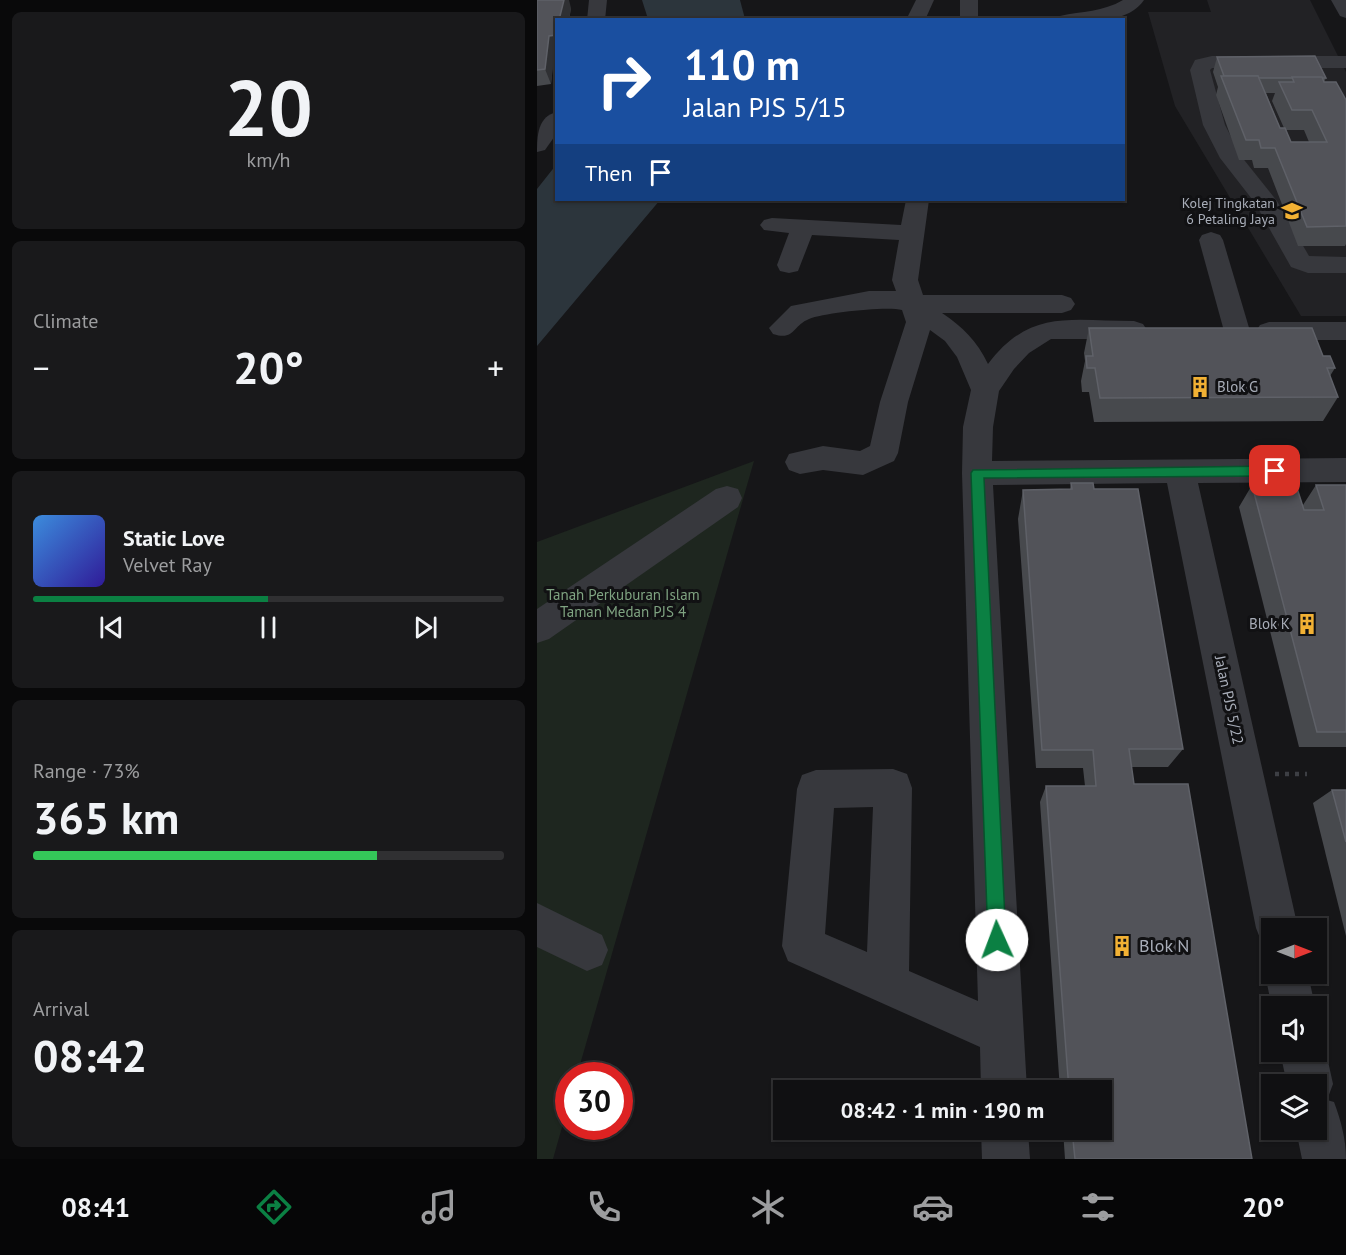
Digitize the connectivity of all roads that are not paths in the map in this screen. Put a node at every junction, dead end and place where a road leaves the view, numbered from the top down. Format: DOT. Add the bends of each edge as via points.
graph roads {
  1 [pos="598,0"];
  2 [pos="925,0"];
  3 [pos="969,0"];
  4 [pos="1340,0"];
  5 [pos="1125,3"];
  6 [pos="1346,12"];
  7 [pos="595,18"];
  8 [pos="916,18"];
  9 [pos="969,18"];
  10 [pos="1083,18"];
  11 [pos="1333,68"];
  12 [pos="551,107"];
  13 [pos="537,145"];
  14 [pos="917,201"];
  15 [pos="772,225"];
  16 [pos="804,227"];
  17 [pos="911,233"];
  18 [pos="1211,240"];
  19 [pos="789,265"];
  20 [pos="1346,265"];
  21 [pos="912,304"];
  22 [pos="1062,304"];
  23 [pos="782,328"];
  24 [pos="1155,330"];
  25 [pos="1346,331"];
  26 [pos="985,390"];
  27 [pos="800,462"];
  28 [pos="1346,470"];
  29 [pos="1180,472"];
  30 [pos="977,473"];
  31 [pos="727,498"];
  32 [pos="537,628"];
  33 [pos="1275,918"];
  34 [pos="537,924"];
  35 [pos="587,950"];
  36 [pos="887,984"];
  37 [pos="1001,1034"];
  38 [pos="1003,1080"];
  39 [pos="1005,1140"];
  40 [pos="1322,1140"];
  41 [pos="1006,1159"];
  42 [pos="1326,1159"];
  1 -- 7 [label="street"];
  2 -- 8 [label="street"];
  3 -- 9 [label="street"];
  4 -- 6 [label="street"];
  5 -- 10 [label="street"];
  11 -- 20 [label="street" via="1212,62 1203,64 1200,70 1214,126 1300,261 1308,265"];
  12 -- 13 [label="street"];
  14 -- 17 [label="street"];
  15 -- 16 [label="street"];
  16 -- 17 [label="street"];
  16 -- 19 [label="street"];
  17 -- 21 [label="street" via="905,280"];
  18 -- 25 [label="street" via="1225,331"];
  21 -- 22 [label="street"];
  21 -- 23 [label="street" via="893,299 869,300 799,312"];
  21 -- 26 [label="street" via="954,334 969,353"];
  21 -- 27 [label="street" via="919,322 883,453 863,463 823,458"];
  24 -- 26 [label="street" via="1048,330 1034,334 1003,361"];
  26 -- 30 [label="street" via="978,427"];
  28 -- 29 [label="street"];
  29 -- 30 [label="street"];
  29 -- 33 [label="street, Jalan PJS 5/22"];
  30 -- 37 [label="street"];
  31 -- 32 [label="street"];
  34 -- 35 [label="street"];
  36 -- 36 [label="street" via="803,946 816,789 893,788"];
  36 -- 37 [label="street"];
  37 -- 38 [label="street"];
  39 -- 41 [label="street"];
  40 -- 42 [label="street"];
}
